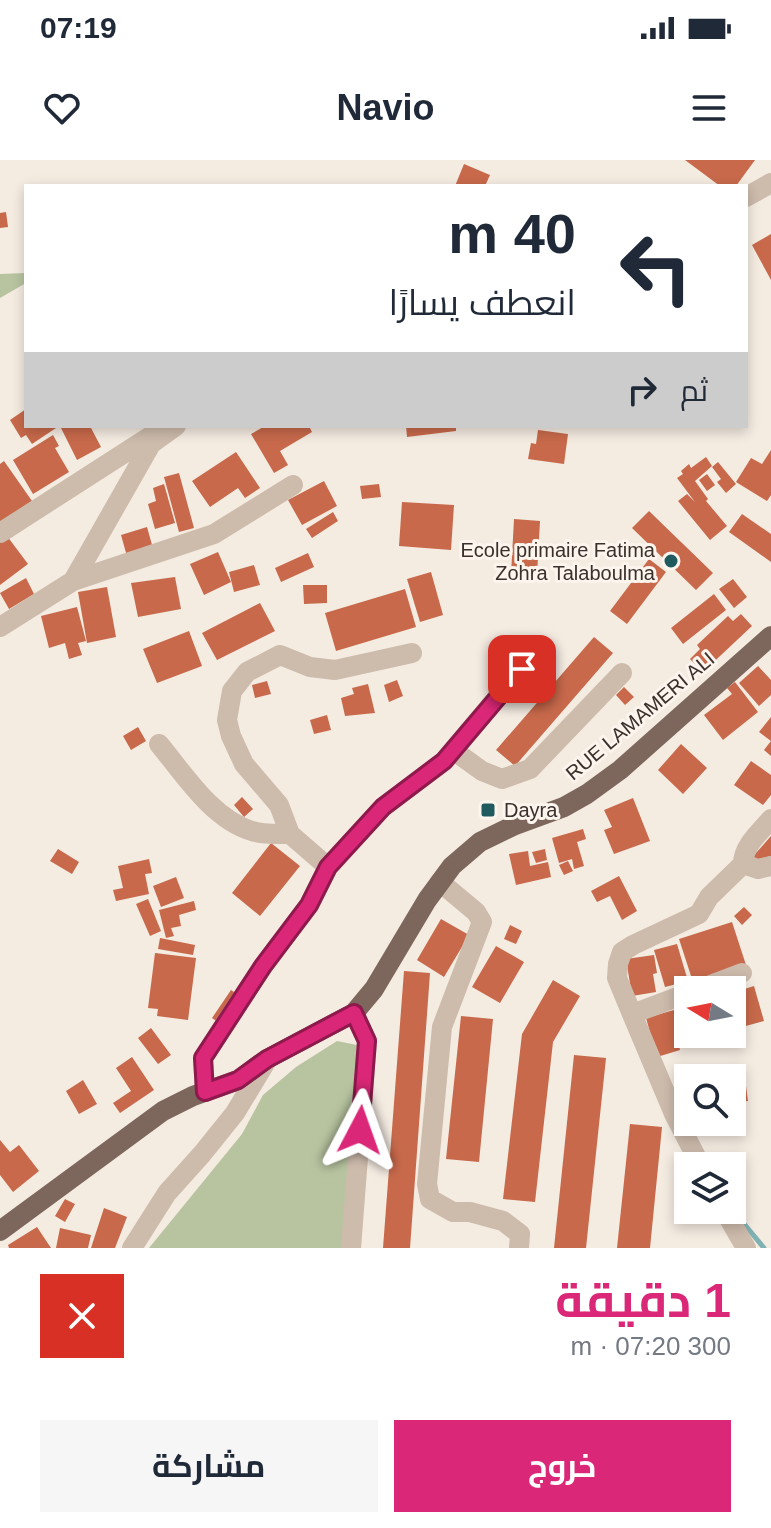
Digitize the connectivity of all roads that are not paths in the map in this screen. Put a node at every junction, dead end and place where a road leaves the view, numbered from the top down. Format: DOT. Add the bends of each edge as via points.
graph roads {
  1 [pos="771,183"];
  2 [pos="748,196"];
  3 [pos="164,428"];
  4 [pos="173,428"];
  5 [pos="293,485"];
  6 [pos="0,533"];
  7 [pos="73,581"];
  8 [pos="0,627"];
  9 [pos="771,636"];
  10 [pos="539,648"];
  11 [pos="412,653"];
  12 [pos="622,673"];
  13 [pos="159,744"];
  14 [pos="453,750"];
  15 [pos="771,819"];
  16 [pos="290,834"];
  17 [pos="743,864"];
  18 [pos="771,866"];
  19 [pos="328,867"];
  20 [pos="440,882"];
  21 [pos="742,973"];
  22 [pos="734,976"];
  23 [pos="674,998"];
  24 [pos="354,1013"];
  25 [pos="632,1014"];
  26 [pos="267,1059"];
  27 [pos="205,1092"];
  28 [pos="694,1152"];
  29 [pos="732,1224"];
  30 [pos="0,1231"];
  31 [pos="132,1248"];
  32 [pos="351,1248"];
  33 [pos="519,1248"];
  34 [pos="746,1248"];
  1 -- 2 [label="street"];
  3 -- 6 [label="street"];
  4 -- 7 [label="street" via="151,444"];
  5 -- 7 [label="street" via="214,534"];
  7 -- 8 [label="street"];
  9 -- 20 [label="main road, RUE LAMAMERI ALI" via="620,770 564,807 480,842"];
  10 -- 14 [label="street"];
  11 -- 16 [label="street" via="335,670 280,655 247,672 232,691 227,720 231,736 244,764 279,805"];
  12 -- 14 [label="street" via="530,769 502,779"];
  13 -- 16 [label="street" via="230,820 252,831"];
  14 -- 19 [label="street" via="383,807"];
  15 -- 17 [label="street" via="748,846"];
  16 -- 19 [label="street"];
  17 -- 18 [label="street"];
  17 -- 25 [label="street" via="699,914 622,952 617,978"];
  19 -- 27 [label="street" via="309,905 203,1058"];
  20 -- 24 [label="main road, RUE LAMAMERI ALI"];
  20 -- 33 [label="street" via="482,922 442,1027 427,1184 430,1199 453,1212 503,1221 520,1234"];
  21 -- 22 [label="street"];
  23 -- 25 [label="street"];
  24 -- 26 [label="main road"];
  24 -- 32 [label="street" via="367,1041"];
  25 -- 28 [label="street"];
  26 -- 27 [label="main road" via="238,1080"];
  26 -- 31 [label="street" via="235,1113 167,1193"];
  27 -- 30 [label="main road" via="163,1111"];
  29 -- 34 [label="street"];
}
